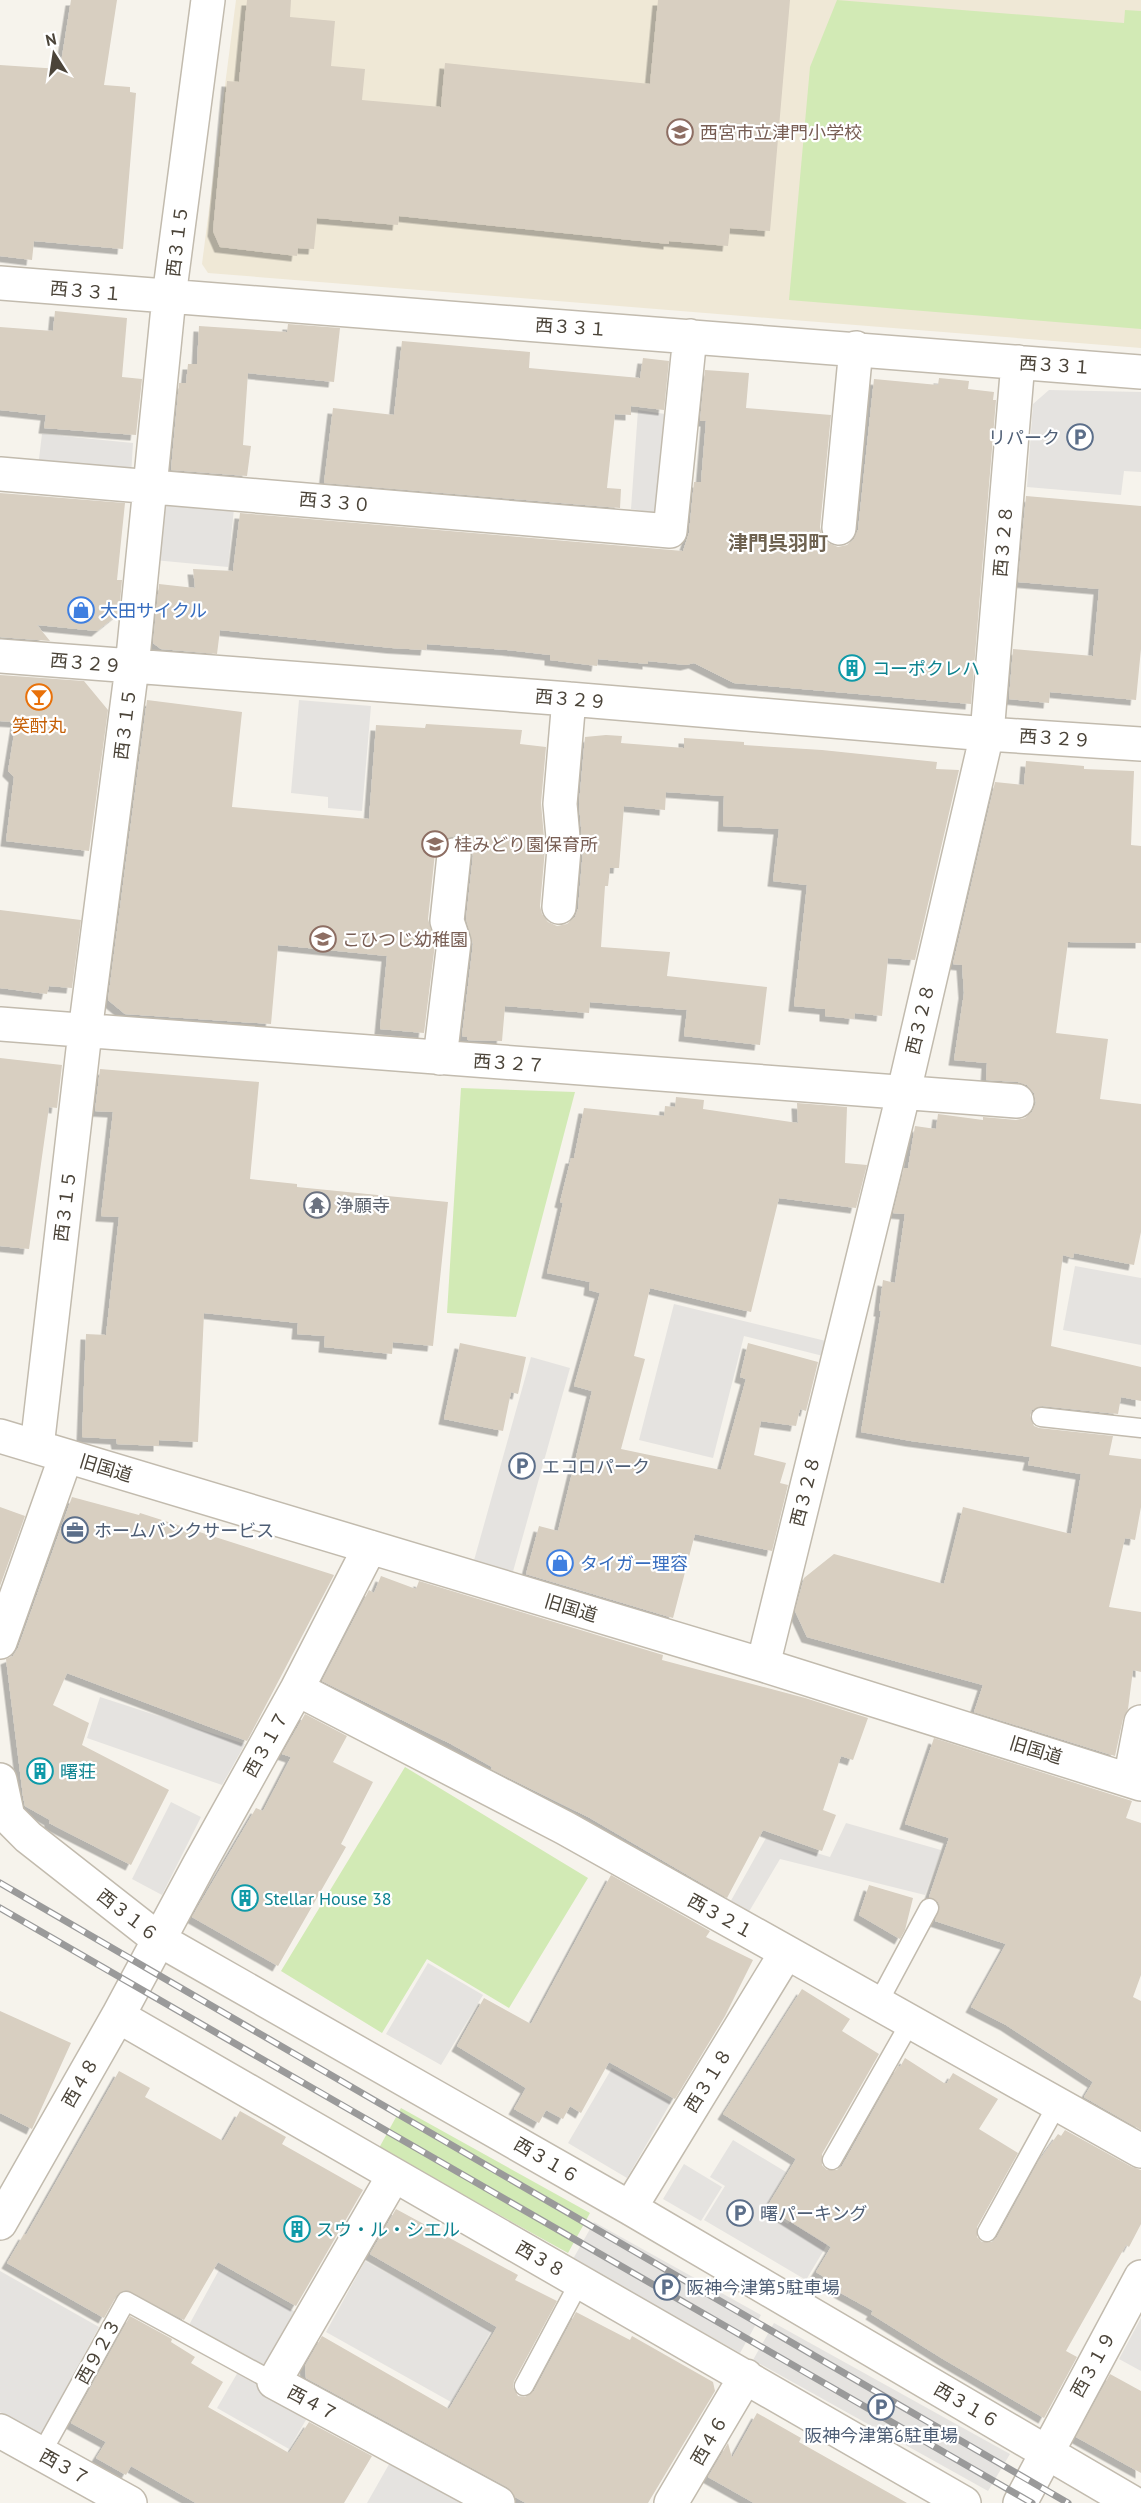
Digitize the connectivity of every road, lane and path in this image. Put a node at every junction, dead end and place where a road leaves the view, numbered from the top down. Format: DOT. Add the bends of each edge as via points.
graph roads {
  1 [pos="208,0"];
  2 [pos="0,283"];
  3 [pos="169,297"];
  4 [pos="690,336"];
  5 [pos="856,348"];
  6 [pos="1018,362"];
  7 [pos="1141,372"];
  8 [pos="0,474"];
  9 [pos="150,486"];
  10 [pos="839,528"];
  11 [pos="0,656"];
  12 [pos="132,667"];
  13 [pos="569,699"];
  14 [pos="987,734"];
  15 [pos="1141,744"];
  16 [pos="454,855"];
  17 [pos="559,907"];
  18 [pos="0,1024"];
  19 [pos="85,1032"];
  20 [pos="440,1058"];
  21 [pos="904,1091"];
  22 [pos="1017,1101"];
  23 [pos="1041,1417"];
  24 [pos="1141,1428"];
  25 [pos="0,1436"];
  26 [pos="52,1451"];
  27 [pos="370,1547"];
  28 [pos="0,1642"];
  29 [pos="763,1665"];
  30 [pos="297,1689"];
  31 [pos="1141,1722"];
  32 [pos="0,1780"];
  33 [pos="1136,1782"];
  34 [pos="929,1908"];
  35 [pos="158,1939"];
  36 [pos="786,1953"];
  37 [pos="878,2003"];
  38 [pos="118,2016"];
  39 [pos="911,2021"];
  40 [pos="1058,2103"];
  41 [pos="1141,2151"];
  42 [pos="832,2160"];
  43 [pos="394,2175"];
  44 [pos="10,2179"];
  45 [pos="630,2208"];
  46 [pos="0,2223"];
  47 [pos="987,2232"];
  48 [pos="1141,2277"];
  49 [pos="580,2282"];
  50 [pos="746,2376"];
  51 [pos="274,2382"];
  52 [pos="524,2386"];
  53 [pos="0,2431"];
  54 [pos="1046,2451"];
  55 [pos="41,2454"];
  56 [pos="130,2503"];
  57 [pos="498,2503"];
  58 [pos="671,2503"];
  59 [pos="964,2503"];
  60 [pos="1020,2503"];
  61 [pos="1132,2503"];
  1 -- 3 [label="street, 西３１５"];
  2 -- 3 [label="street, 西３３１"];
  3 -- 4 [label="street, 西３３１"];
  3 -- 9 [label="street, 西３１５"];
  4 -- 5 [label="street, 西３３１"];
  4 -- 9 [label="street, 西３３０" via="670,531"];
  5 -- 6 [label="street, 西３３１"];
  5 -- 10 [label="street"];
  6 -- 7 [label="street, 西３３１"];
  6 -- 14 [label="street, 西３２８"];
  8 -- 9 [label="street, 西３３０"];
  9 -- 12 [label="street, 西３１５"];
  11 -- 12 [label="street, 西３２９"];
  12 -- 13 [label="street, 西３２９"];
  12 -- 19 [label="street, 西３１５"];
  13 -- 14 [label="street, 西３２９"];
  13 -- 17 [label="street" via="560,804 564,849"];
  14 -- 15 [label="street, 西３２９"];
  14 -- 21 [label="street, 西３２８"];
  16 -- 20 [label="street" via="447,921 454,942"];
  18 -- 19 [label="street, 西３２７"];
  19 -- 20 [label="street, 西３２７"];
  19 -- 26 [label="street, 西３１５"];
  20 -- 21 [label="street, 西３２７"];
  21 -- 22 [label="street, 西３２７"];
  21 -- 29 [label="street, 西３２８"];
  23 -- 24 [label="lane"];
  25 -- 26 [label="street, 旧国道"];
  26 -- 27 [label="street, 旧国道"];
  26 -- 28 [label="street"];
  27 -- 29 [label="street, 旧国道"];
  27 -- 30 [label="street, 西３１７"];
  29 -- 33 [label="street, 旧国道"];
  30 -- 35 [label="street, 西３１７"];
  30 -- 36 [label="street, 西３２１" via="565,1828"];
  31 -- 33 [label="street"];
  32 -- 35 [label="street, 西３１６" via="8,1817"];
  34 -- 37 [label="lane"];
  35 -- 38 [label="street, 西４８"];
  35 -- 45 [label="street, 西３１６"];
  36 -- 37 [label="street, 西３２１"];
  36 -- 45 [label="street, 西３１８"];
  37 -- 39 [label="street, 西３２１"];
  38 -- 43 [label="street, 西３８"];
  38 -- 44 [label="street, 西４８"];
  39 -- 40 [label="street, 西３２１"];
  39 -- 42 [label="lane"];
  40 -- 41 [label="street, 西３２１"];
  40 -- 47 [label="lane"];
  43 -- 49 [label="street, 西３８"];
  43 -- 51 [label="street, 西４７"];
  44 -- 46 [label="street, 西４８"];
  45 -- 54 [label="street, 西３１６"];
  48 -- 54 [label="street, 西３１９"];
  49 -- 50 [label="street, 西３８"];
  49 -- 52 [label="lane"];
  50 -- 58 [label="street, 西４６"];
  50 -- 59 [label="street, 西３８"];
  51 -- 55 [label="lane, 西９２３" via="126,2301"];
  51 -- 57 [label="street, 西４７"];
  53 -- 55 [label="street, 西３７"];
  54 -- 60 [label="street, 西３１９"];
  54 -- 61 [label="street, 西３１６"];
  55 -- 56 [label="street, 西３７"];
}
